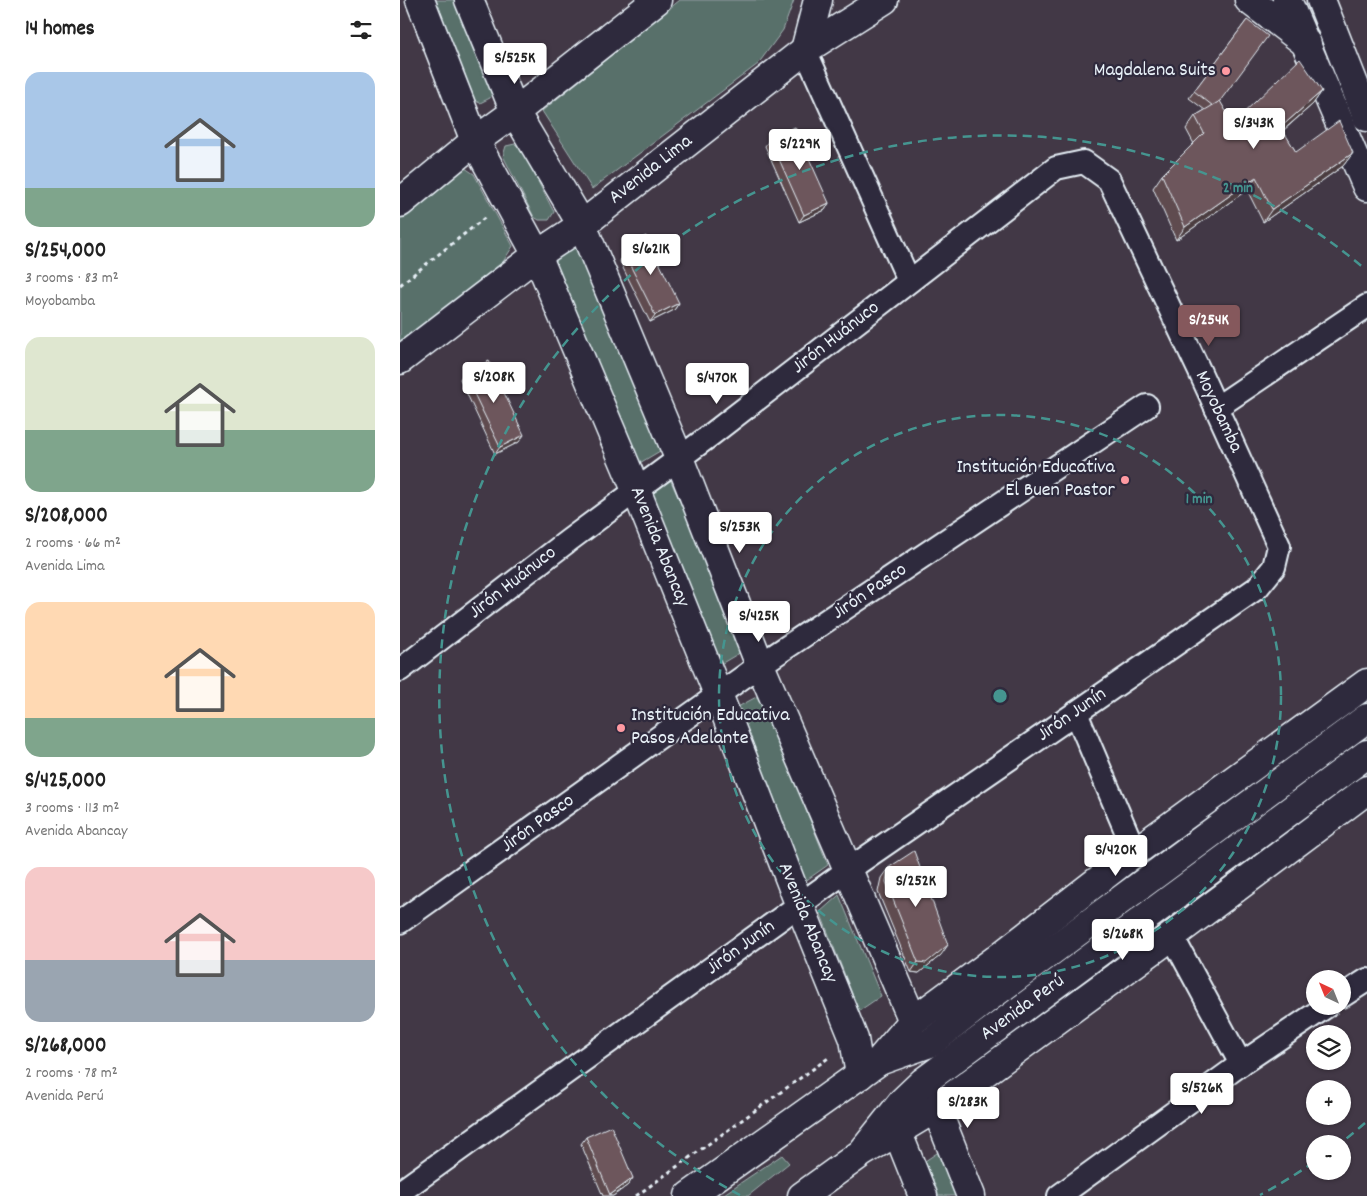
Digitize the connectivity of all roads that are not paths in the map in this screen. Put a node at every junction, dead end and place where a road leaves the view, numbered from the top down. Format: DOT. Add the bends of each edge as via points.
graph roads {
  1 [pos="420,0"];
  2 [pos="469,0"];
  3 [pos="657,0"];
  4 [pos="818,0"];
  5 [pos="884,0"];
  6 [pos="1249,0"];
  7 [pos="1287,0"];
  8 [pos="1321,0"];
  9 [pos="1307,44"];
  10 [pos="805,50"];
  11 [pos="515,112"];
  12 [pos="1367,117"];
  13 [pos="475,141"];
  14 [pos="1056,168"];
  15 [pos="1367,187"];
  16 [pos="400,188"];
  17 [pos="400,203"];
  18 [pos="582,225"];
  19 [pos="538,255"];
  20 [pos="909,281"];
  21 [pos="1367,306"];
  22 [pos="400,360"];
  23 [pos="1147,406"];
  24 [pos="1216,408"];
  25 [pos="679,458"];
  26 [pos="636,490"];
  27 [pos="1257,588"];
  28 [pos="760,665"];
  29 [pos="400,670"];
  30 [pos="1367,684"];
  31 [pos="718,694"];
  32 [pos="1076,713"];
  33 [pos="1367,718"];
  34 [pos="1367,754"];
  35 [pos="1367,790"];
  36 [pos="1135,852"];
  37 [pos="848,870"];
  38 [pos="800,906"];
  39 [pos="400,922"];
  40 [pos="1172,936"];
  41 [pos="1367,980"];
  42 [pos="1351,990"];
  43 [pos="1314,1015"];
  44 [pos="913,1021"];
  45 [pos="1241,1064"];
  46 [pos="870,1068"];
  47 [pos="923,1082"];
  48 [pos="936,1108"];
  49 [pos="897,1131"];
  50 [pos="863,1152"];
  51 [pos="400,1192"];
  52 [pos="689,1196"];
  53 [pos="802,1196"];
  54 [pos="923,1196"];
  55 [pos="971,1196"];
  56 [pos="1059,1196"];
  1 -- 13 [label="main road, Avenida Abancay"];
  2 -- 11 [label="main road"];
  3 -- 11 [label="main road"];
  4 -- 10 [label="main road"];
  5 -- 10 [label="main road, Avenida Lima"];
  6 -- 9 [label="main road"];
  7 -- 9 [label="main road"];
  8 -- 12 [label="main road"];
  9 -- 15 [label="main road"];
  10 -- 18 [label="main road, Avenida Lima"];
  10 -- 20 [label="street"];
  11 -- 13 [label="main road"];
  11 -- 18 [label="main road"];
  13 -- 16 [label="main road"];
  13 -- 17 [label="main road"];
  13 -- 19 [label="main road, Avenida Abancay"];
  14 -- 20 [label="street, Jirón Huánuco"];
  14 -- 24 [label="street, Moyobamba" via="1084,162 1109,180"];
  18 -- 19 [label="main road, Avenida Lima"];
  18 -- 25 [label="main road"];
  19 -- 22 [label="main road, Avenida Lima"];
  19 -- 26 [label="main road, Avenida Abancay"];
  20 -- 25 [label="street, Jirón Huánuco"];
  21 -- 24 [label="street"];
  23 -- 28 [label="street, Jirón Pasco"];
  24 -- 27 [label="street, Moyobamba" via="1279,546 1274,567"];
  25 -- 26 [label="street, Jirón Huánuco"];
  25 -- 28 [label="main road"];
  26 -- 29 [label="street, Jirón Huánuco"];
  26 -- 31 [label="main road, Avenida Abancay"];
  27 -- 32 [label="street, Jirón Junín"];
  28 -- 31 [label="street, Jirón Pasco"];
  28 -- 37 [label="main road"];
  30 -- 36 [label="main road, Avenida Perú"];
  31 -- 38 [label="main road, Avenida Abancay"];
  31 -- 39 [label="street, Jirón Pasco"];
  32 -- 36 [label="street"];
  32 -- 37 [label="street, Jirón Junín"];
  33 -- 46 [label="main road, Avenida Perú" via="930,1043"];
  34 -- 47 [label="main road, Avenida Perú"];
  35 -- 40 [label="main road, Avenida Perú"];
  36 -- 44 [label="main road, Avenida Perú"];
  37 -- 38 [label="street, Jirón Junín"];
  37 -- 44 [label="main road"];
  38 -- 46 [label="main road, Avenida Abancay" via="854,1039"];
  38 -- 51 [label="street, Jirón Junín"];
  40 -- 45 [label="street"];
  40 -- 48 [label="main road, Avenida Perú"];
  41 -- 42 [label="street"];
  43 -- 45 [label="street"];
  44 -- 46 [label="main road, Avenida Perú"];
  45 -- 56 [label="street"];
  46 -- 52 [label="main road, Avenida Perú"];
  47 -- 48 [label="main road"];
  47 -- 50 [label="main road, Avenida Perú" via="903,1101"];
  48 -- 49 [label="main road, Avenida Perú"];
  48 -- 55 [label="main road"];
  49 -- 50 [label="main road, Avenida Perú"];
  49 -- 54 [label="main road"];
  50 -- 53 [label="main road, Avenida Perú"];
}
